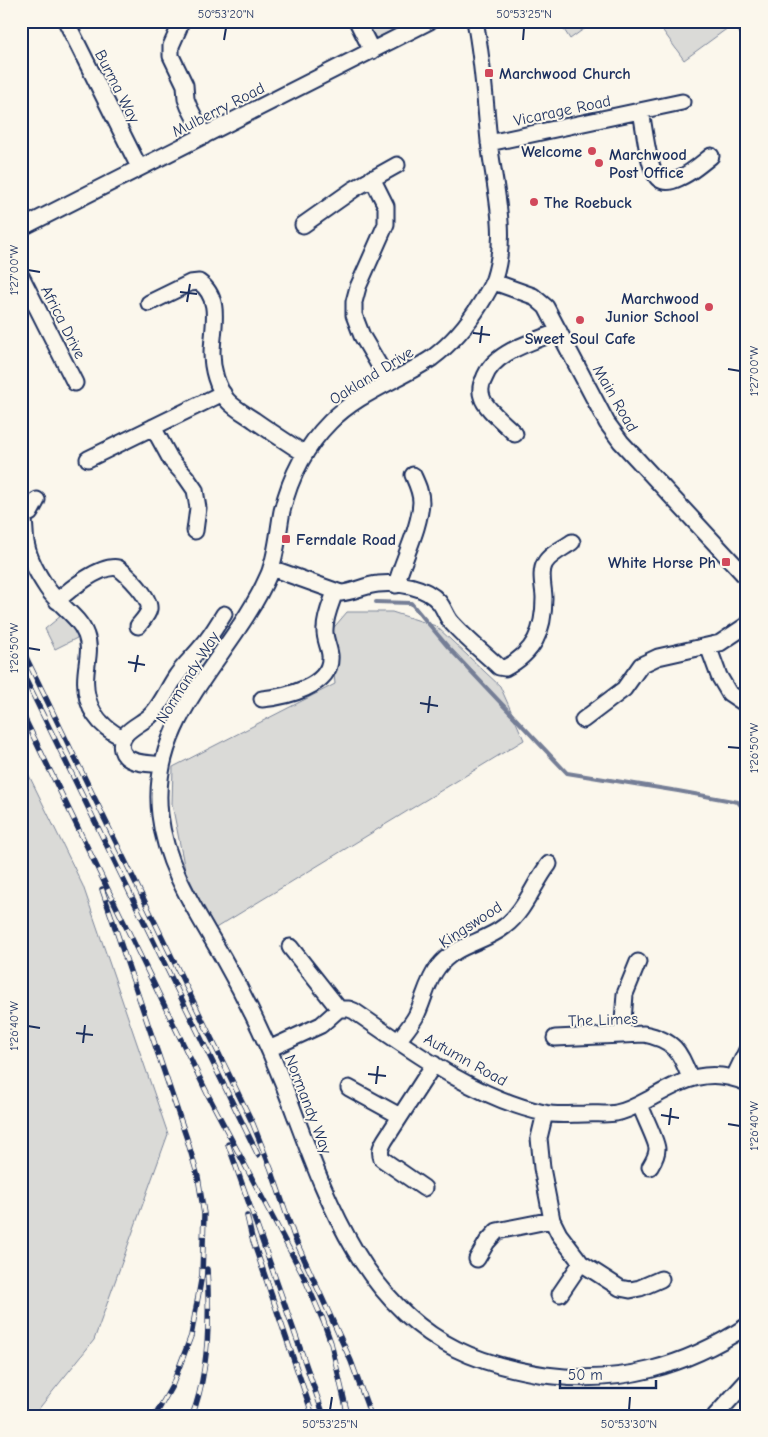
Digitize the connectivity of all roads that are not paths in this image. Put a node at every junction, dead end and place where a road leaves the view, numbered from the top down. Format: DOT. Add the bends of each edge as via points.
graph roads {
  1 [pos="66,21"];
  2 [pos="180,21"];
  3 [pos="357,21"];
  4 [pos="430,21"];
  5 [pos="475,21"];
  6 [pos="372,50"];
  7 [pos="682,102"];
  8 [pos="641,111"];
  9 [pos="204,136"];
  10 [pos="489,143"];
  11 [pos="711,156"];
  12 [pos="397,164"];
  13 [pos="139,167"];
  14 [pos="372,178"];
  15 [pos="303,225"];
  16 [pos="21,228"];
  17 [pos="21,276"];
  18 [pos="494,282"];
  19 [pos="148,303"];
  20 [pos="559,332"];
  21 [pos="389,382"];
  22 [pos="75,383"];
  23 [pos="223,393"];
  24 [pos="153,427"];
  25 [pos="515,434"];
  26 [pos="305,454"];
  27 [pos="88,459"];
  28 [pos="413,476"];
  29 [pos="37,500"];
  30 [pos="22,517"];
  31 [pos="195,531"];
  32 [pos="572,542"];
  33 [pos="272,568"];
  34 [pos="747,578"];
  35 [pos="396,585"];
  36 [pos="335,592"];
  37 [pos="57,601"];
  38 [pos="224,614"];
  39 [pos="138,626"];
  40 [pos="747,626"];
  41 [pos="708,646"];
  42 [pos="262,699"];
  43 [pos="747,705"];
  44 [pos="583,720"];
  45 [pos="123,738"];
  46 [pos="162,765"];
  47 [pos="549,864"];
  48 [pos="290,947"];
  49 [pos="638,962"];
  50 [pos="339,1010"];
  51 [pos="622,1035"];
  52 [pos="555,1038"];
  53 [pos="398,1041"];
  54 [pos="269,1049"];
  55 [pos="747,1050"];
  56 [pos="434,1064"];
  57 [pos="690,1078"];
  58 [pos="740,1080"];
  59 [pos="349,1088"];
  60 [pos="640,1104"];
  61 [pos="545,1113"];
  62 [pos="400,1116"];
  63 [pos="650,1167"];
  64 [pos="424,1188"];
  65 [pos="552,1220"];
  66 [pos="477,1259"];
  67 [pos="581,1263"];
  68 [pos="661,1279"];
  69 [pos="560,1294"];
  70 [pos="747,1326"];
  71 [pos="747,1381"];
  72 [pos="715,1416"];
  1 -- 13 [label="street, Burma Way"];
  2 -- 9 [label="street" via="171,56 185,86 189,107"];
  3 -- 6 [label="street"];
  4 -- 6 [label="street, Mulberry Road"];
  5 -- 10 [label="street"];
  6 -- 9 [label="street, Mulberry Road"];
  7 -- 8 [label="street, Vicarage Road"];
  8 -- 10 [label="street, Vicarage Road"];
  8 -- 11 [label="street" via="650,161 660,179 665,181 683,176"];
  9 -- 13 [label="street, Mulberry Road"];
  10 -- 18 [label="street" via="500,212 500,255"];
  12 -- 14 [label="street"];
  13 -- 16 [label="street, Mulberry Road"];
  14 -- 15 [label="street"];
  14 -- 21 [label="street" via="386,206 386,224 358,287 354,315 362,336"];
  17 -- 22 [label="street, Africa Drive"];
  18 -- 20 [label="street, Main Road" via="541,302"];
  18 -- 21 [label="street, Oakland Drive" via="474,315 454,339 432,358"];
  19 -- 23 [label="street" via="190,283 203,285 215,312 213,368"];
  20 -- 25 [label="street" via="505,354 490,366 485,375 482,398"];
  20 -- 34 [label="street, Main Road" via="607,423 621,442"];
  21 -- 26 [label="street, Oakland Drive" via="344,409"];
  23 -- 24 [label="street"];
  23 -- 26 [label="street" via="238,410"];
  24 -- 27 [label="street"];
  24 -- 31 [label="street" via="170,460 195,490 198,508"];
  26 -- 33 [label="street, Oakland Drive" via="286,498"];
  28 -- 35 [label="street" via="419,486 421,500"];
  29 -- 30 [label="street" via="30,513"];
  30 -- 37 [label="street" via="30,557"];
  32 -- 35 [label="street" via="544,564 544,599 536,640 529,652 505,668 498,667 462,632 439,602 424,591"];
  33 -- 36 [label="street"];
  33 -- 46 [label="street, Normandy Way" via="250,610 175,724"];
  35 -- 36 [label="street" via="377,584 349,593"];
  36 -- 42 [label="street" via="325,629 329,665 322,676 297,692"];
  37 -- 39 [label="street" via="95,574 110,567 118,568 145,595 149,604 147,614"];
  37 -- 45 [label="street" via="86,634 89,650 86,683 94,715 103,726"];
  38 -- 45 [label="street" via="154,712"];
  40 -- 41 [label="street" via="720,643"];
  41 -- 43 [label="street" via="728,694"];
  41 -- 44 [label="street" via="658,657 641,665 624,689"];
  45 -- 46 [label="street" via="121,747 126,758"];
  46 -- 54 [label="street, Normandy Way" via="159,804 167,851"];
  47 -- 53 [label="street, Kingswood" via="506,926 464,946 438,967 415,1016"];
  48 -- 50 [label="street"];
  49 -- 51 [label="street" via="625,994"];
  50 -- 53 [label="street, Autumn Road" via="354,1011"];
  50 -- 54 [label="street" via="321,1025"];
  51 -- 52 [label="street, The Limes"];
  51 -- 57 [label="street, The Limes" via="651,1035 670,1043 679,1052"];
  53 -- 56 [label="street, Autumn Road"];
  54 -- 70 [label="street, Normandy Way" via="324,1192 355,1252 410,1318 440,1340 471,1356 507,1368 563,1377 605,1378 644,1372 684,1360"];
  55 -- 58 [label="street"];
  56 -- 61 [label="street, Autumn Road" via="478,1089"];
  56 -- 62 [label="street"];
  57 -- 58 [label="street, Autumn Road" via="704,1076"];
  57 -- 60 [label="street, Autumn Road"];
  59 -- 62 [label="street"];
  60 -- 61 [label="street, Autumn Road" via="616,1113"];
  60 -- 63 [label="street" via="657,1148"];
  61 -- 65 [label="street" via="539,1138"];
  62 -- 64 [label="street" via="380,1154 382,1159"];
  65 -- 66 [label="street" via="497,1232"];
  65 -- 67 [label="street"];
  67 -- 68 [label="street" via="620,1288 640,1288"];
  67 -- 69 [label="street"];
  71 -- 72 [label="street"];
}
